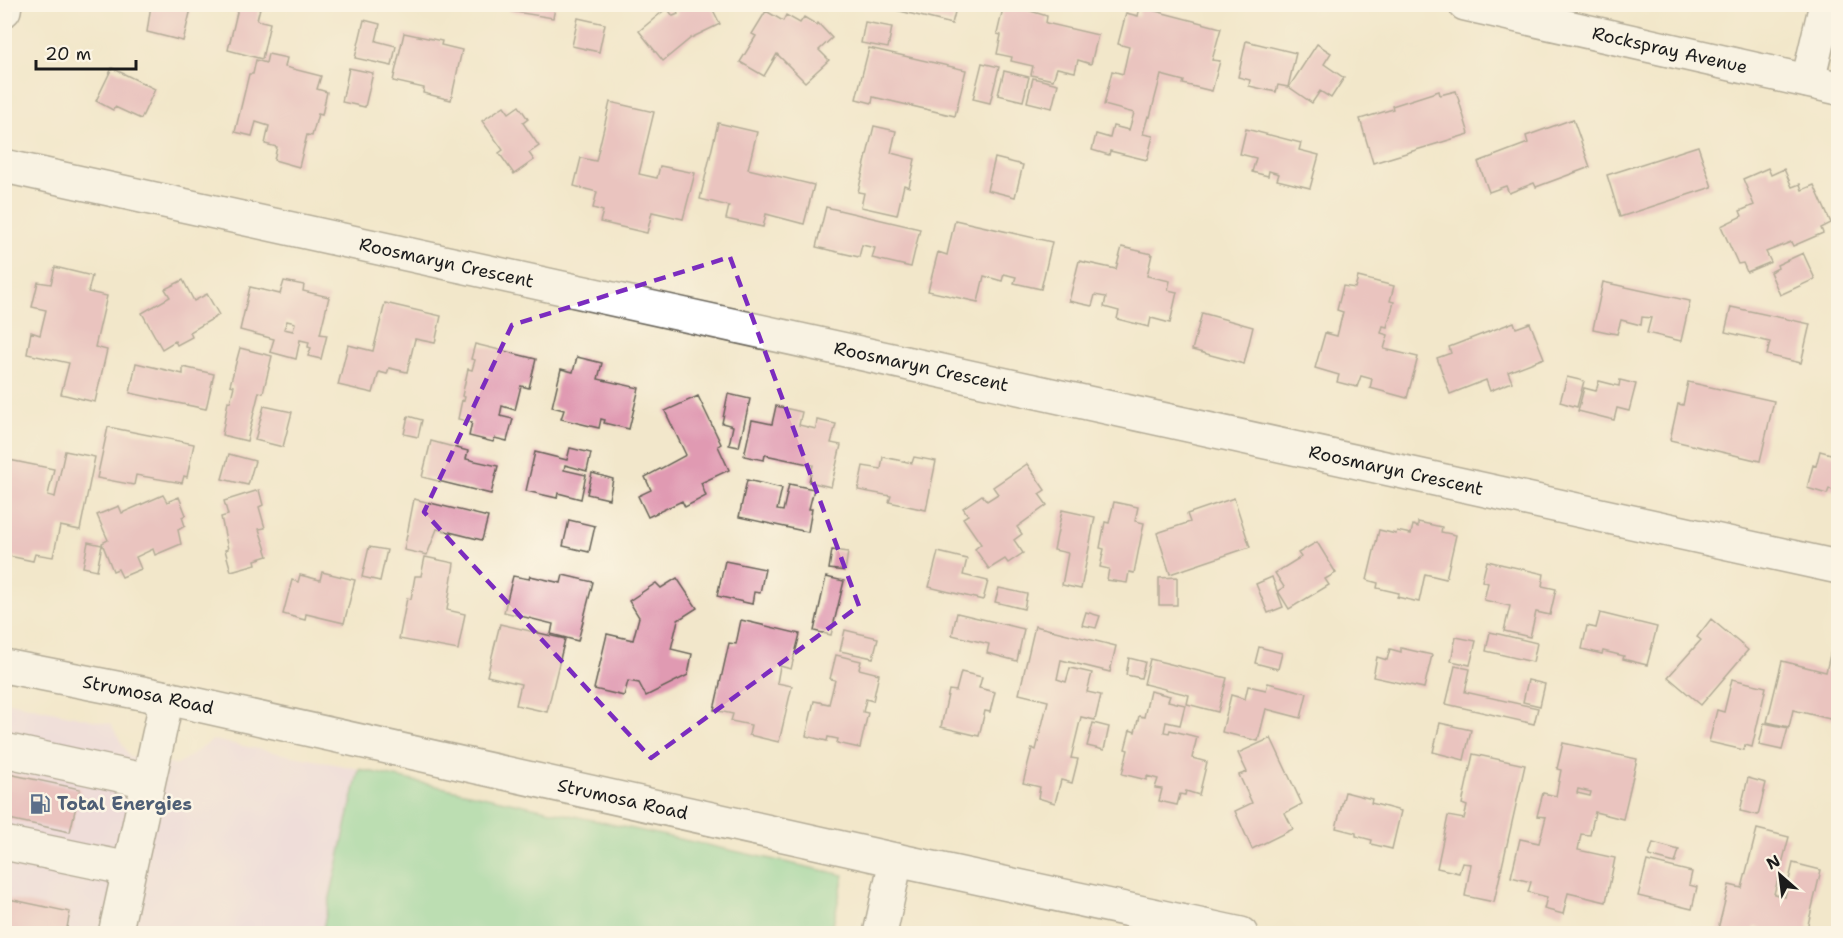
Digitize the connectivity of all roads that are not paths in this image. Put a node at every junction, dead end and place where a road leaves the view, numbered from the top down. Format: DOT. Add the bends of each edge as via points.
graph roads {
  1 [pos="5,4"];
  2 [pos="1465,4"];
  3 [pos="1826,4"];
  4 [pos="4,10"];
  5 [pos="1823,85"];
  6 [pos="4,166"];
  7 [pos="1839,567"];
  8 [pos="4,666"];
  9 [pos="167,698"];
  10 [pos="4,750"];
  11 [pos="148,781"];
  12 [pos="4,843"];
  13 [pos="896,860"];
  14 [pos="129,869"];
  15 [pos="115,933"];
  16 [pos="880,933"];
  17 [pos="1240,933"];
  1 -- 4 [label="street"];
  2 -- 5 [label="street, Rockspray Avenue"];
  3 -- 5 [label="street"];
  6 -- 7 [label="street, Roosmaryn Crescent"];
  8 -- 9 [label="street, Strumosa Road"];
  9 -- 11 [label="street"];
  9 -- 13 [label="street, Strumosa Road"];
  10 -- 11 [label="street"];
  11 -- 14 [label="street"];
  12 -- 14 [label="street"];
  13 -- 16 [label="street"];
  13 -- 17 [label="street, Strumosa Road"];
  14 -- 15 [label="street"];
}
